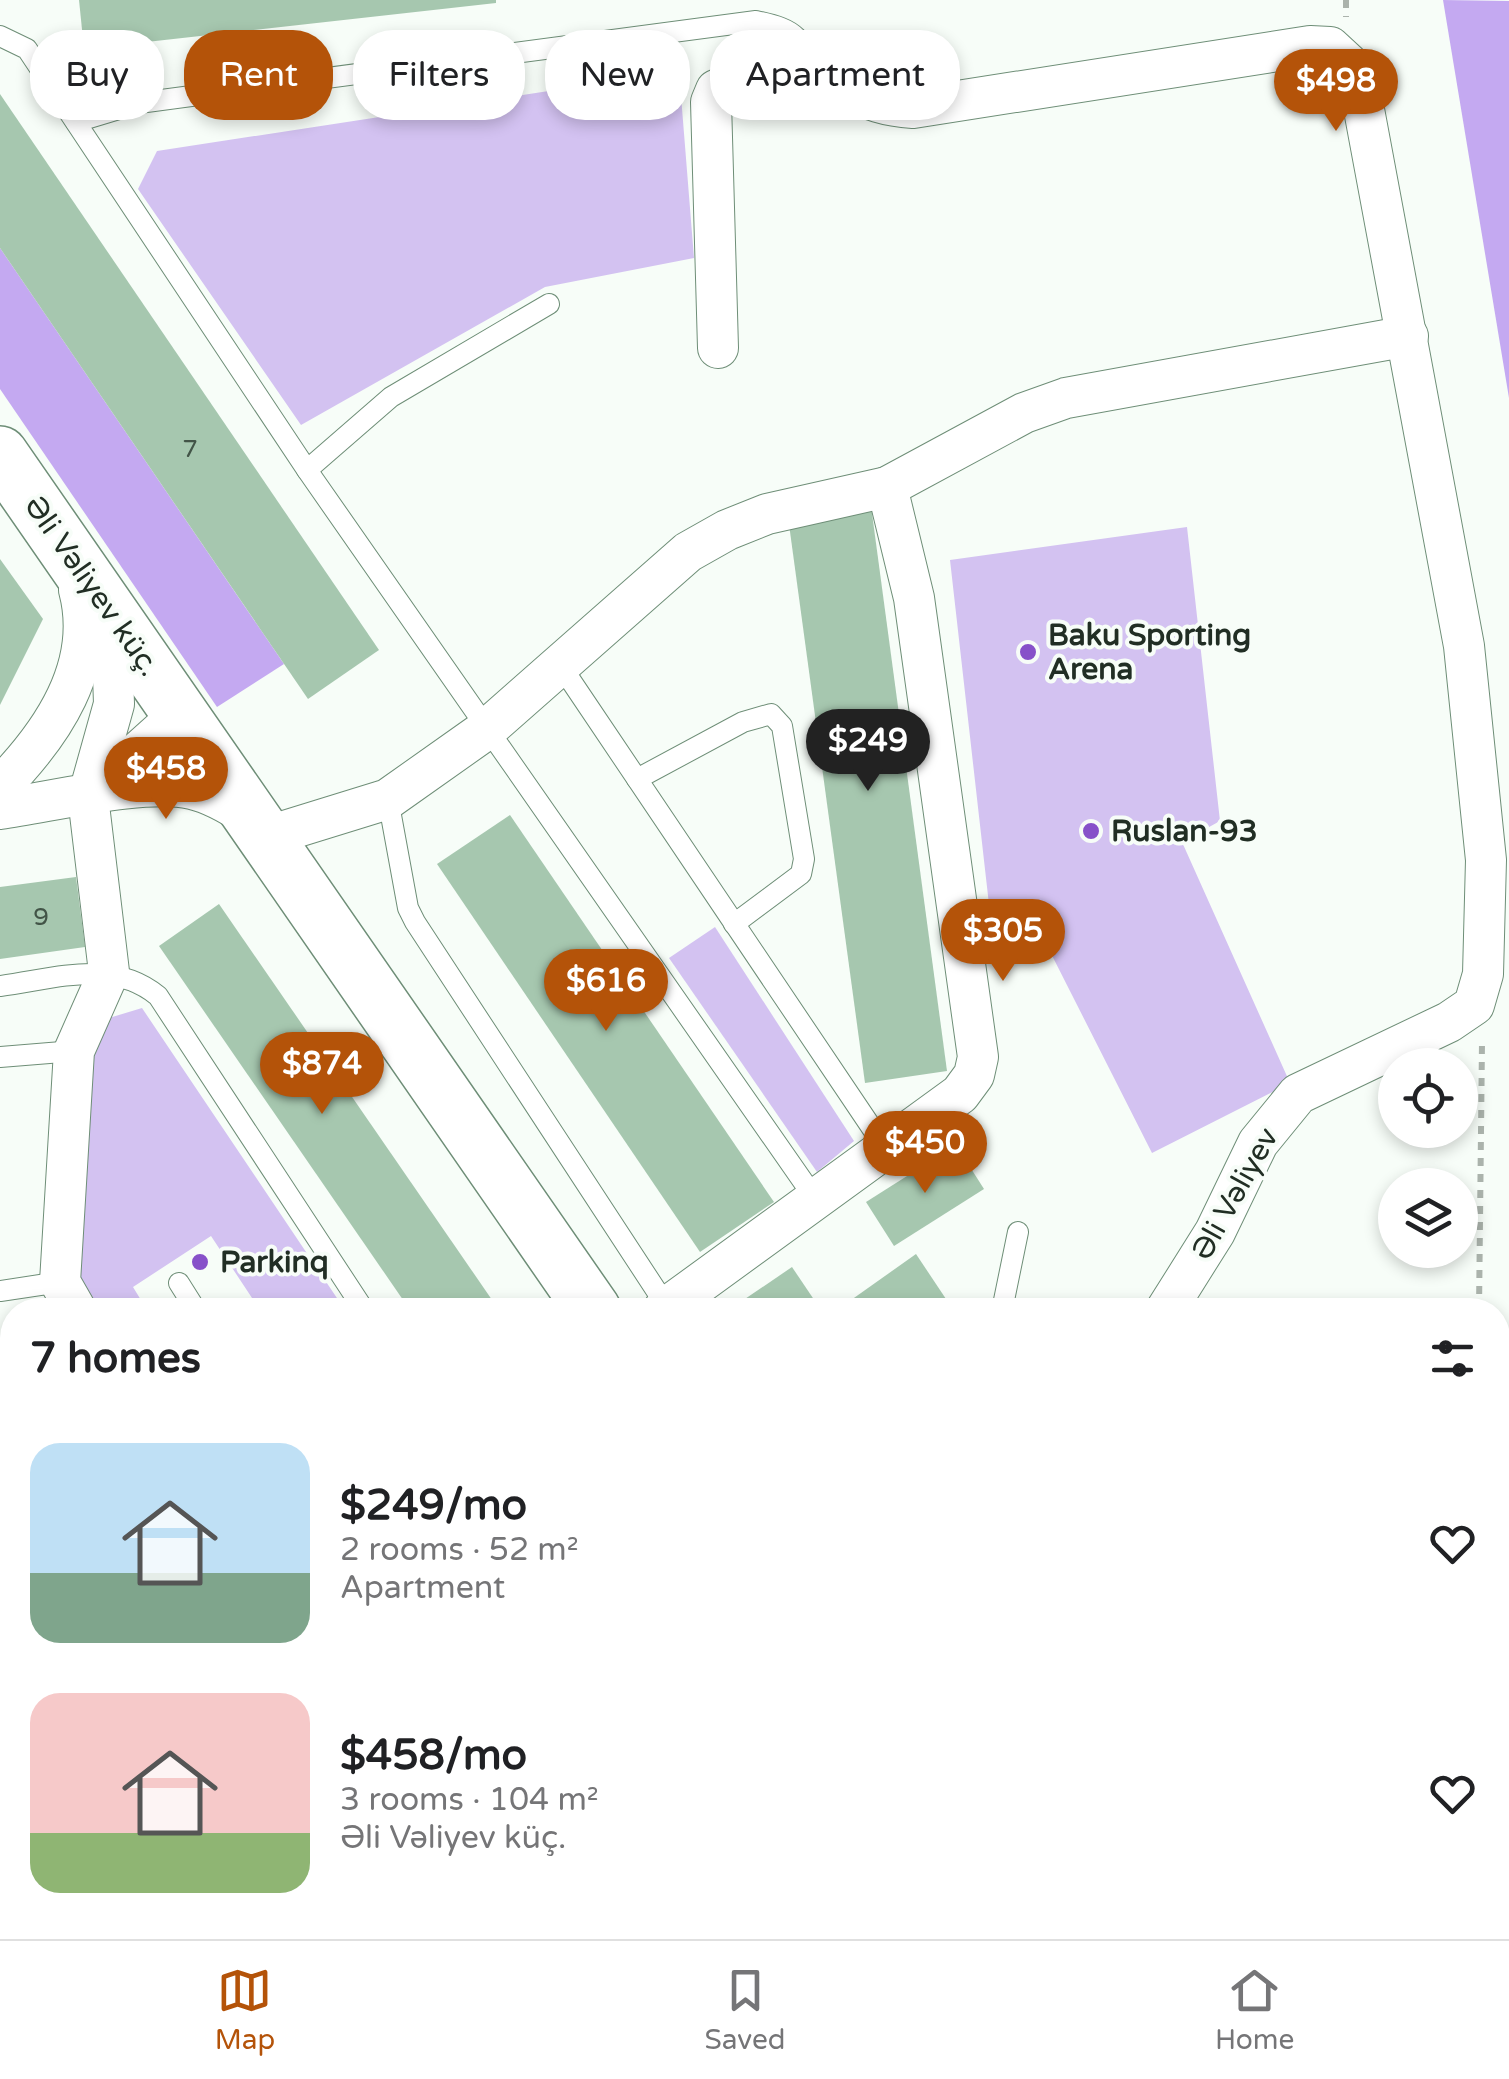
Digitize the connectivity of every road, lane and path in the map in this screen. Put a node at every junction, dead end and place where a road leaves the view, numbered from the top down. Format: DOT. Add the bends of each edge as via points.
graph roads {
  1 [pos="791,30"];
  2 [pos="0,36"];
  3 [pos="960,101"];
  4 [pos="712,120"];
  5 [pos="76,122"];
  6 [pos="549,304"];
  7 [pos="1408,336"];
  8 [pos="718,348"];
  9 [pos="0,454"];
  10 [pos="308,470"];
  11 [pos="887,487"];
  12 [pos="68,548"];
  13 [pos="111,610"];
  14 [pos="561,666"];
  15 [pos="180,714"];
  16 [pos="488,729"];
  17 [pos="637,779"];
  18 [pos="0,787"];
  19 [pos="88,796"];
  20 [pos="388,799"];
  21 [pos="0,810"];
  22 [pos="259,828"];
  23 [pos="734,924"];
  24 [pos="109,972"];
  25 [pos="0,986"];
  26 [pos="1474,1005"];
  27 [pos="74,1052"];
  28 [pos="0,1058"];
  29 [pos="886,1149"];
  30 [pos="816,1200"];
  31 [pos="1018,1232"];
  32 [pos="179,1284"];
  33 [pos="0,1291"];
  34 [pos="68,1296"];
  35 [pos="188,1298"];
  36 [pos="356,1298"];
  37 [pos="585,1298"];
  38 [pos="659,1298"];
  39 [pos="681,1298"];
  40 [pos="1004,1298"];
  41 [pos="1174,1298"];
  42 [pos="1480,1298"];
  1 -- 5 [label="lane" via="756,22 139,103"];
  2 -- 5 [label="lane" via="27,49"];
  3 -- 7 [label="street" via="1330,48 1347,58 1364,90"];
  4 -- 8 [label="street"];
  5 -- 10 [label="lane"];
  6 -- 10 [label="lane" via="391,397"];
  7 -- 11 [label="street" via="1066,398 1024,413"];
  7 -- 26 [label="street" via="1464,646 1486,860 1483,974"];
  9 -- 12 [label="street, Əli Vəliyev küç."];
  10 -- 16 [label="lane"];
  11 -- 14 [label="street" via="767,514 714,537 688,552"];
  11 -- 29 [label="street" via="914,598 978,1057 960,1094"];
  12 -- 13 [label="street, Əli Vəliyev küç."];
  12 -- 18 [label="street" via="86,616 80,670 70,694"];
  13 -- 15 [label="street, Əli Vəliyev küç."];
  13 -- 19 [label="street" via="114,704"];
  14 -- 16 [label="street"];
  14 -- 17 [label="lane"];
  15 -- 19 [label="street"];
  15 -- 22 [label="street, Əli Vəliyev küç."];
  16 -- 20 [label="street"];
  16 -- 30 [label="lane"];
  17 -- 23 [label="lane"];
  17 -- 23 [label="lane" via="743,722 771,714 782,726 802,874"];
  19 -- 21 [label="street"];
  19 -- 22 [label="street" via="190,788 220,798"];
  19 -- 24 [label="street"];
  20 -- 22 [label="street"];
  20 -- 38 [label="lane" via="415,922"];
  22 -- 37 [label="street, Əli Vəliyev küç."];
  23 -- 29 [label="lane"];
  24 -- 25 [label="lane"];
  24 -- 27 [label="street"];
  24 -- 36 [label="lane" via="138,979 158,996"];
  26 -- 41 [label="street, Əli Vəliyev" via="1298,1094 1258,1143"];
  26 -- 42 [label="path" via="1485,1064"];
  27 -- 28 [label="lane"];
  27 -- 34 [label="street"];
  29 -- 30 [label="street"];
  30 -- 39 [label="street"];
  31 -- 40 [label="lane"];
  32 -- 35 [label="lane"];
  33 -- 34 [label="lane"];
}
